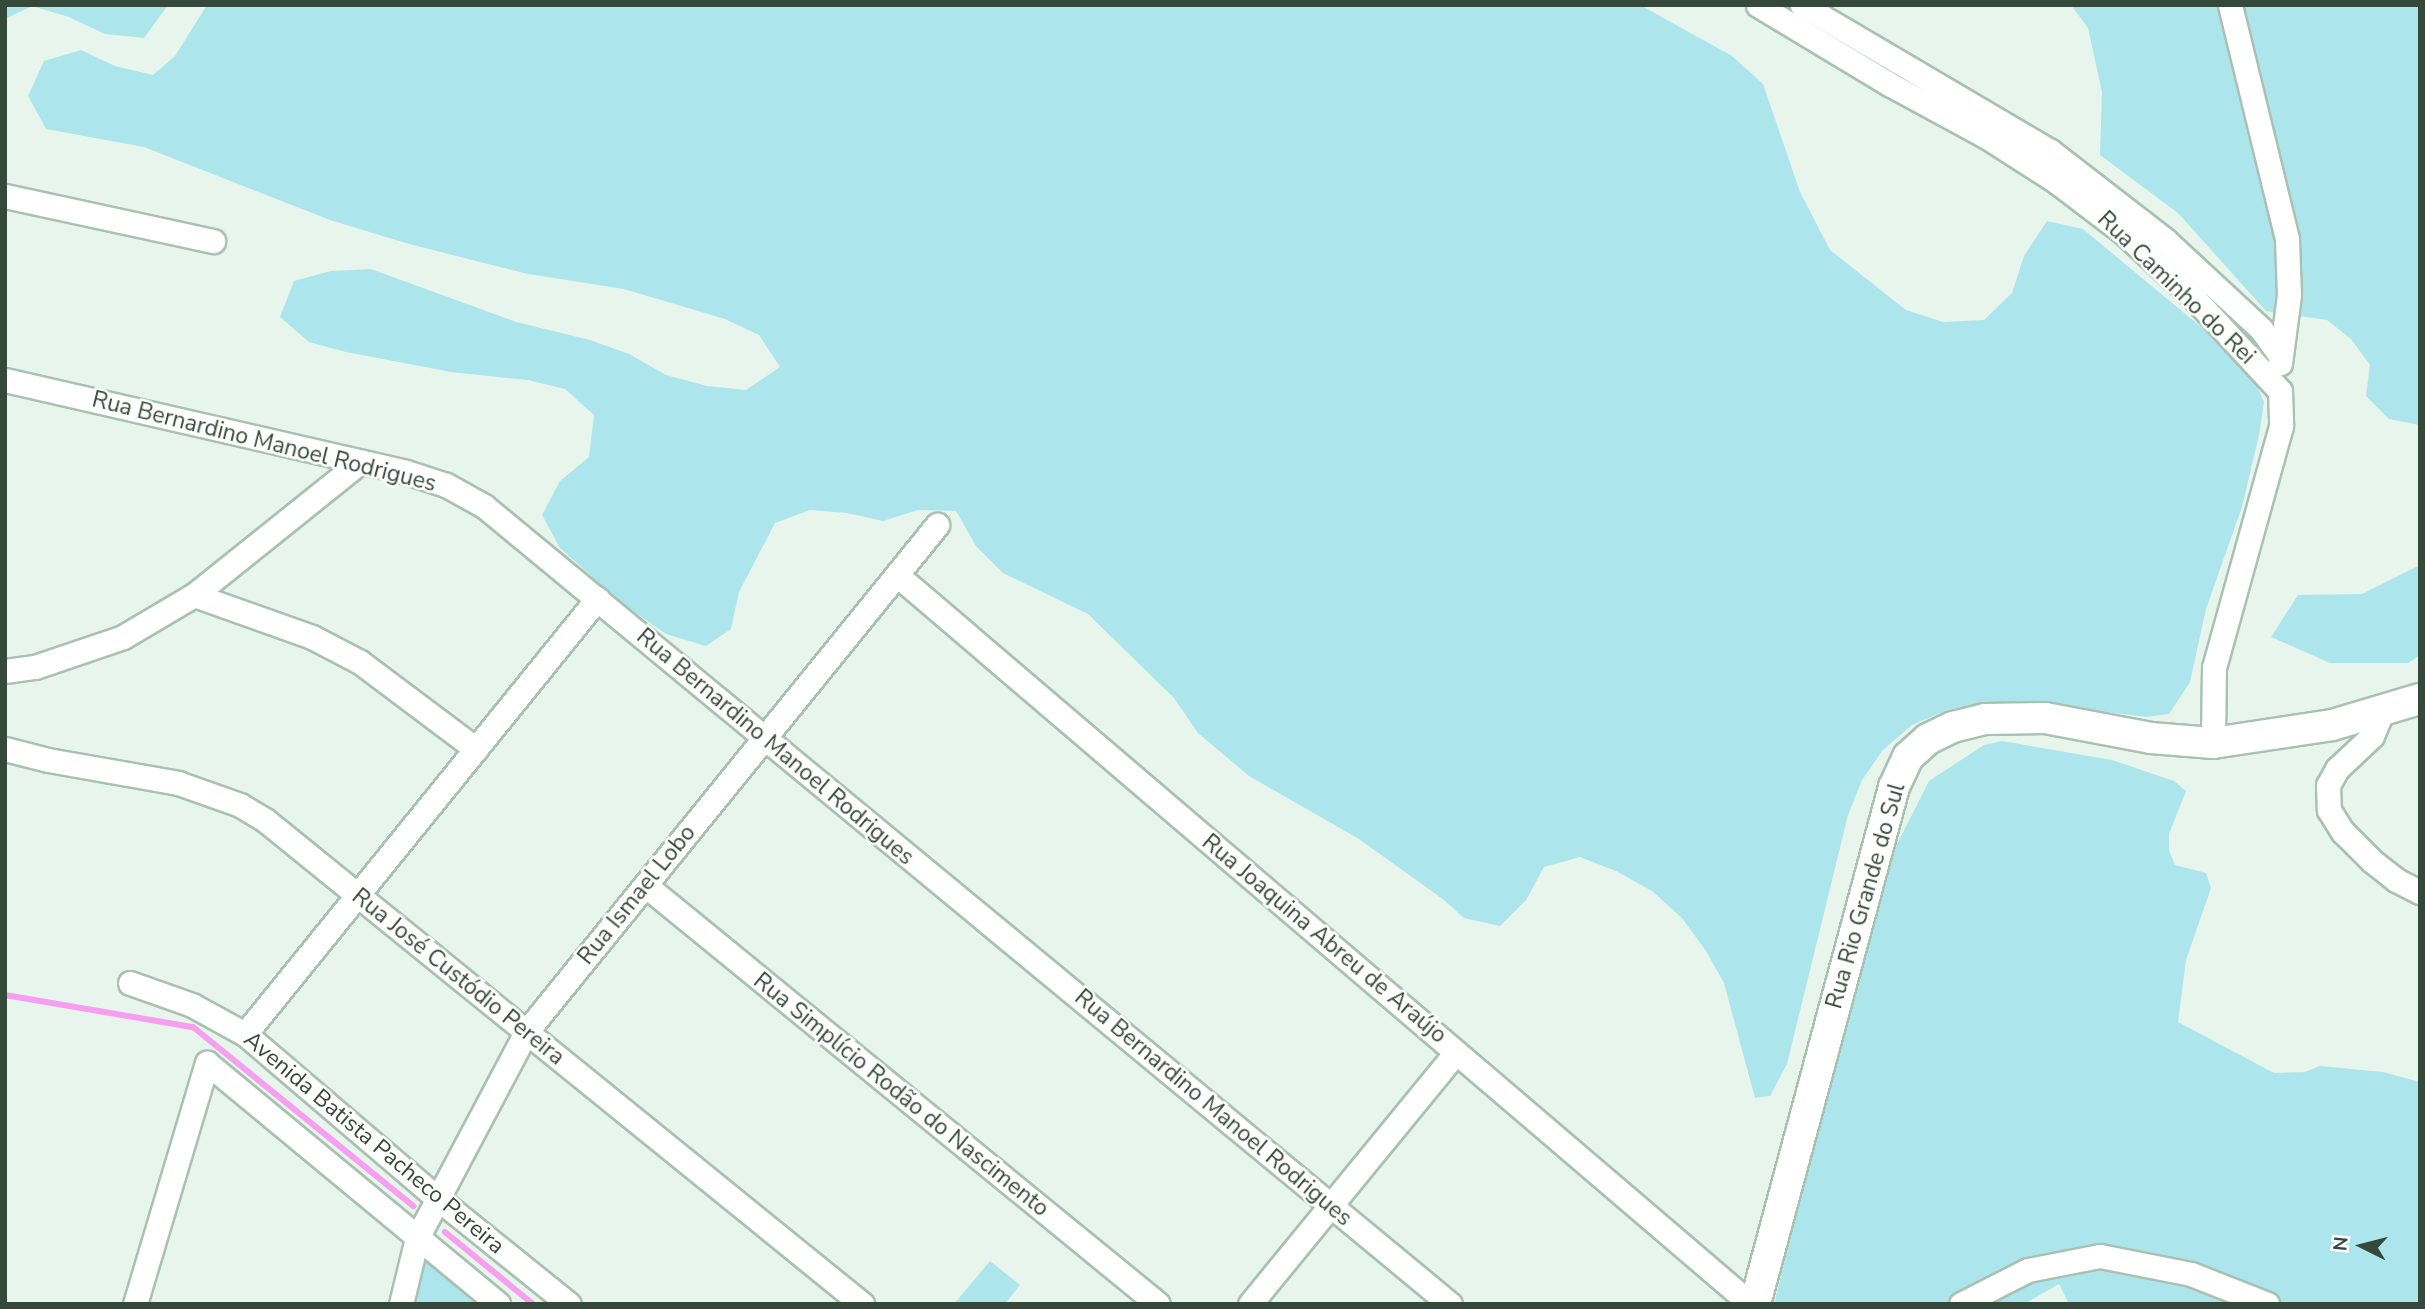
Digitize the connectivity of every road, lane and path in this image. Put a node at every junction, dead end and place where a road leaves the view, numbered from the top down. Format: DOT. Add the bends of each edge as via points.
graph roads {
  1 [pos="1758,5"];
  2 [pos="1802,5"];
  3 [pos="2230,5"];
  4 [pos="5,196"];
  5 [pos="213,241"];
  6 [pos="2280,355"];
  7 [pos="5,380"];
  8 [pos="2280,391"];
  9 [pos="360,462"];
  10 [pos="937,525"];
  11 [pos="897,575"];
  12 [pos="194,595"];
  13 [pos="597,599"];
  14 [pos="5,671"];
  15 [pos="2420,699"];
  16 [pos="2382,712"];
  17 [pos="765,738"];
  18 [pos="2213,743"];
  19 [pos="5,749"];
  20 [pos="476,749"];
  21 [pos="645,885"];
  22 [pos="2420,892"];
  23 [pos="357,895"];
  24 [pos="130,983"];
  25 [pos="526,1032"];
  26 [pos="245,1034"];
  27 [pos="1456,1052"];
  28 [pos="437,1198"];
  29 [pos="1330,1205"];
  30 [pos="417,1238"];
  31 [pos="135,1304"];
  32 [pos="401,1304"];
  33 [pos="498,1304"];
  34 [pos="569,1304"];
  35 [pos="862,1304"];
  36 [pos="1158,1304"];
  37 [pos="1250,1304"];
  38 [pos="1450,1304"];
  39 [pos="1753,1304"];
  40 [pos="1961,1304"];
  41 [pos="2267,1304"];
  1 -- 8 [label="street, Rua Caminho do Rei" via="2057,182 2124,233 2196,300"];
  2 -- 6 [label="street" via="2050,152 2165,240 2261,329"];
  3 -- 6 [label="street" via="2287,239 2289,295"];
  4 -- 5 [label="street"];
  6 -- 8 [label="street"];
  7 -- 9 [label="street, Rua Bernardino Manoel Rodrigues"];
  8 -- 18 [label="street" via="2281,426 2214,667"];
  9 -- 12 [label="street"];
  9 -- 13 [label="street, Rua Bernardino Manoel Rodrigues" via="446,485 484,506"];
  10 -- 11 [label="street, Rua Ismael Lobo"];
  11 -- 17 [label="street, Rua Ismael Lobo"];
  11 -- 27 [label="street, Rua Joaquina Abreu de Araújo"];
  12 -- 14 [label="street" via="123,637 35,667"];
  12 -- 20 [label="street" via="312,637 360,662"];
  13 -- 17 [label="street, Rua Bernardino Manoel Rodrigues"];
  13 -- 20 [label="street"];
  15 -- 16 [label="street, Rua Rio Grande do Sul"];
  16 -- 18 [label="street, Rua Rio Grande do Sul" via="2332,725"];
  16 -- 22 [label="street" via="2372,737 2337,769 2328,785 2329,810 2372,861"];
  17 -- 21 [label="street, Rua Ismael Lobo"];
  17 -- 29 [label="street, Rua Bernardino Manoel Rodrigues"];
  18 -- 39 [label="street, Rua Rio Grande do Sul" via="2151,738 2045,718 1985,719 1928,739 1908,757 1894,787"];
  19 -- 23 [label="street, Rua José Custódio Pereira" via="212,793 265,820"];
  20 -- 23 [label="street"];
  21 -- 25 [label="street, Rua Ismael Lobo"];
  21 -- 36 [label="street, Rua Simplício Rodão do Nascimento"];
  23 -- 25 [label="street, Rua José Custódio Pereira"];
  23 -- 26 [label="street"];
  24 -- 26 [label="street, Avenida Batista Pacheco Pereira" via="192,1005"];
  25 -- 28 [label="street, Rua Ismael Lobo"];
  25 -- 35 [label="street, Rua José Custódio Pereira"];
  26 -- 28 [label="street, Avenida Batista Pacheco Pereira"];
  27 -- 29 [label="street"];
  27 -- 39 [label="street, Rua Joaquina Abreu de Araújo"];
  28 -- 30 [label="street, Rua Ismael Lobo"];
  28 -- 34 [label="street, Avenida Batista Pacheco Pereira"];
  29 -- 37 [label="street"];
  29 -- 38 [label="street, Rua Bernardino Manoel Rodrigues"];
  30 -- 31 [label="street, Avenida Batista Pacheco Pereira" via="207,1063"];
  30 -- 32 [label="street, Rua Ismael Lobo"];
  30 -- 33 [label="street, Avenida Batista Pacheco Pereira"];
  40 -- 41 [label="street" via="2028,1270 2100,1256 2191,1274"];
}
